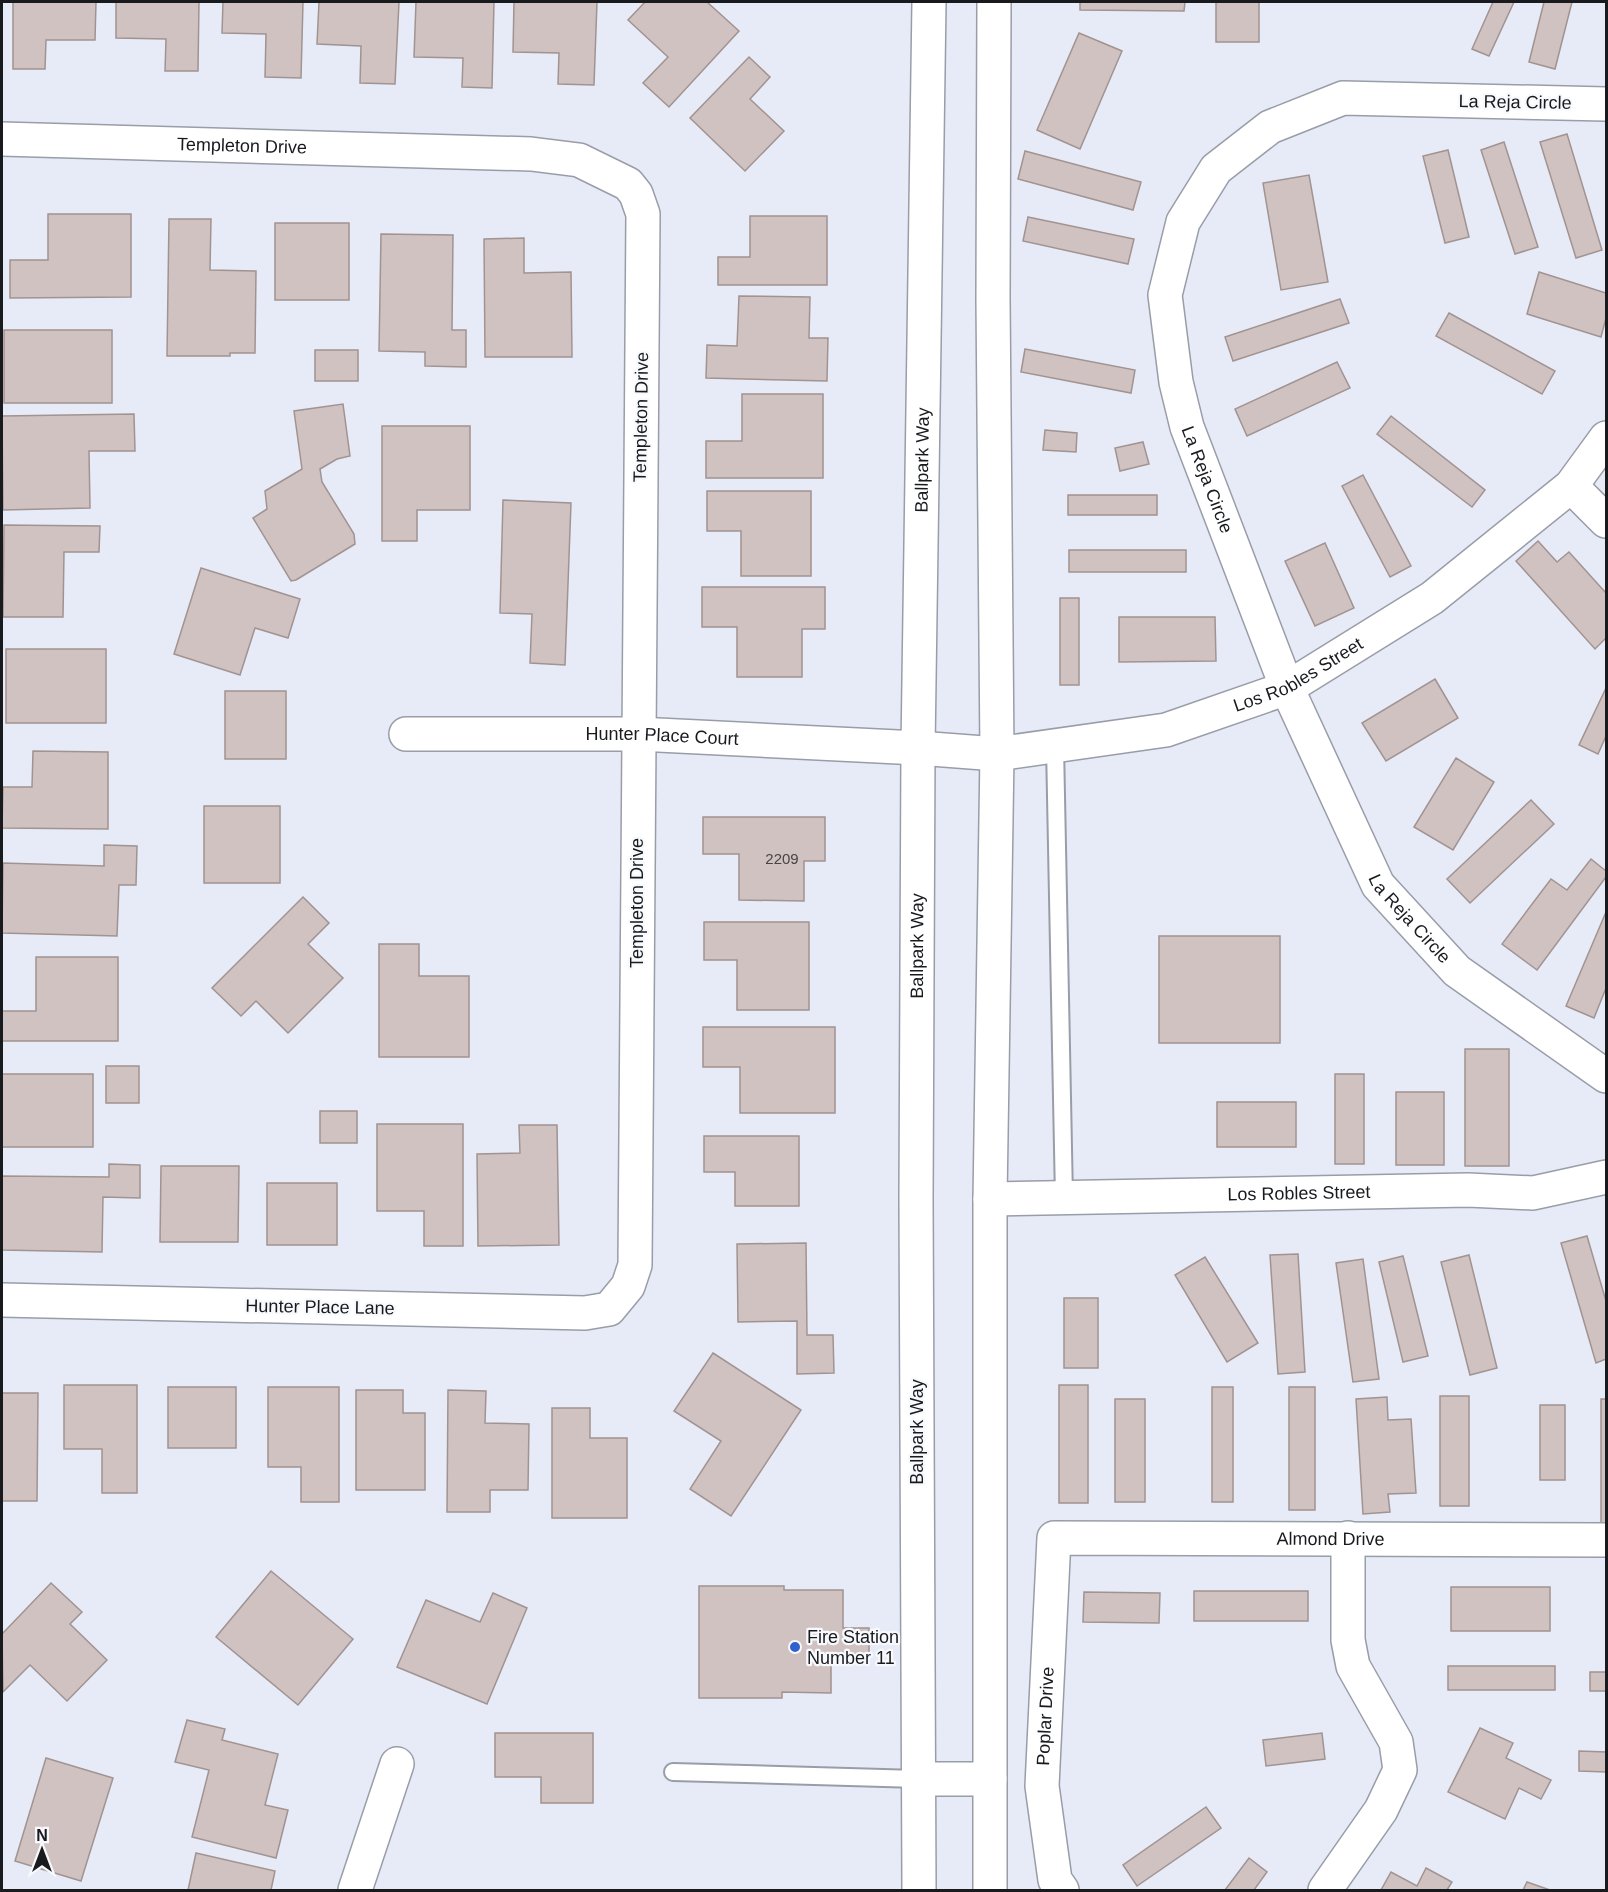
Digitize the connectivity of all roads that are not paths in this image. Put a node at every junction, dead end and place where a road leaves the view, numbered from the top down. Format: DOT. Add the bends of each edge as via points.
graph roads {
  1 [pos="928,2"];
  2 [pos="994,2"];
  3 [pos="1606,104"];
  4 [pos="2,139"];
  5 [pos="1606,438"];
  6 [pos="1570,486"];
  7 [pos="1606,521"];
  8 [pos="1287,688"];
  9 [pos="406,734"];
  10 [pos="638,734"];
  11 [pos="1055,746"];
  12 [pos="918,748"];
  13 [pos="997,754"];
  14 [pos="1606,1076"];
  15 [pos="1606,1177"];
  16 [pos="1064,1198"];
  17 [pos="990,1199"];
  18 [pos="628,1286"];
  19 [pos="2,1300"];
  20 [pos="1054,1538"];
  21 [pos="1348,1538"];
  22 [pos="1606,1540"];
  23 [pos="397,1764"];
  24 [pos="673,1772"];
  25 [pos="918,1779"];
  26 [pos="990,1779"];
  27 [pos="355,1890"];
  28 [pos="919,1890"];
  29 [pos="990,1890"];
  30 [pos="1062,1890"];
  31 [pos="1325,1890"];
  1 -- 12 [label="street, Ballpark Way"];
  2 -- 13 [label="street"];
  3 -- 8 [label="street, La Reja Circle" via="1343,98 1270,127 1216,169 1183,222 1165,295 1176,382 1187,427"];
  4 -- 10 [label="street, Templeton Drive" via="531,154 579,160 628,184 643,214"];
  5 -- 6 [label="street, Los Robles Street"];
  6 -- 7 [label="street"];
  6 -- 8 [label="street, Los Robles Street" via="1432,598"];
  8 -- 11 [label="street, Los Robles Street" via="1166,730"];
  8 -- 14 [label="street, La Reja Circle" via="1378,885 1457,971"];
  9 -- 10 [label="street, Hunter Place Court"];
  10 -- 12 [label="street, Hunter Place Court"];
  10 -- 18 [label="street, Templeton Drive" via="635,1265"];
  11 -- 13 [label="street, Los Robles Street"];
  11 -- 16 [label="lane"];
  12 -- 13 [label="street, Los Robles Street"];
  12 -- 25 [label="street, Ballpark Way"];
  13 -- 17 [label="street"];
  15 -- 16 [label="street, Los Robles Street" via="1533,1193 1468,1190"];
  16 -- 17 [label="street, Los Robles Street"];
  17 -- 26 [label="street"];
  18 -- 19 [label="street, Hunter Place Lane" via="609,1309 585,1313"];
  20 -- 21 [label="street, Almond Drive"];
  20 -- 30 [label="street, Poplar Drive" via="1042,1786 1055,1880"];
  21 -- 22 [label="street, Almond Drive"];
  21 -- 31 [label="street" via="1348,1640 1353,1666 1396,1742 1400,1770 1381,1810"];
  23 -- 27 [label="street"];
  24 -- 25 [label="lane"];
  25 -- 26 [label="street"];
  25 -- 28 [label="street, Ballpark Way"];
  26 -- 29 [label="street"];
}
